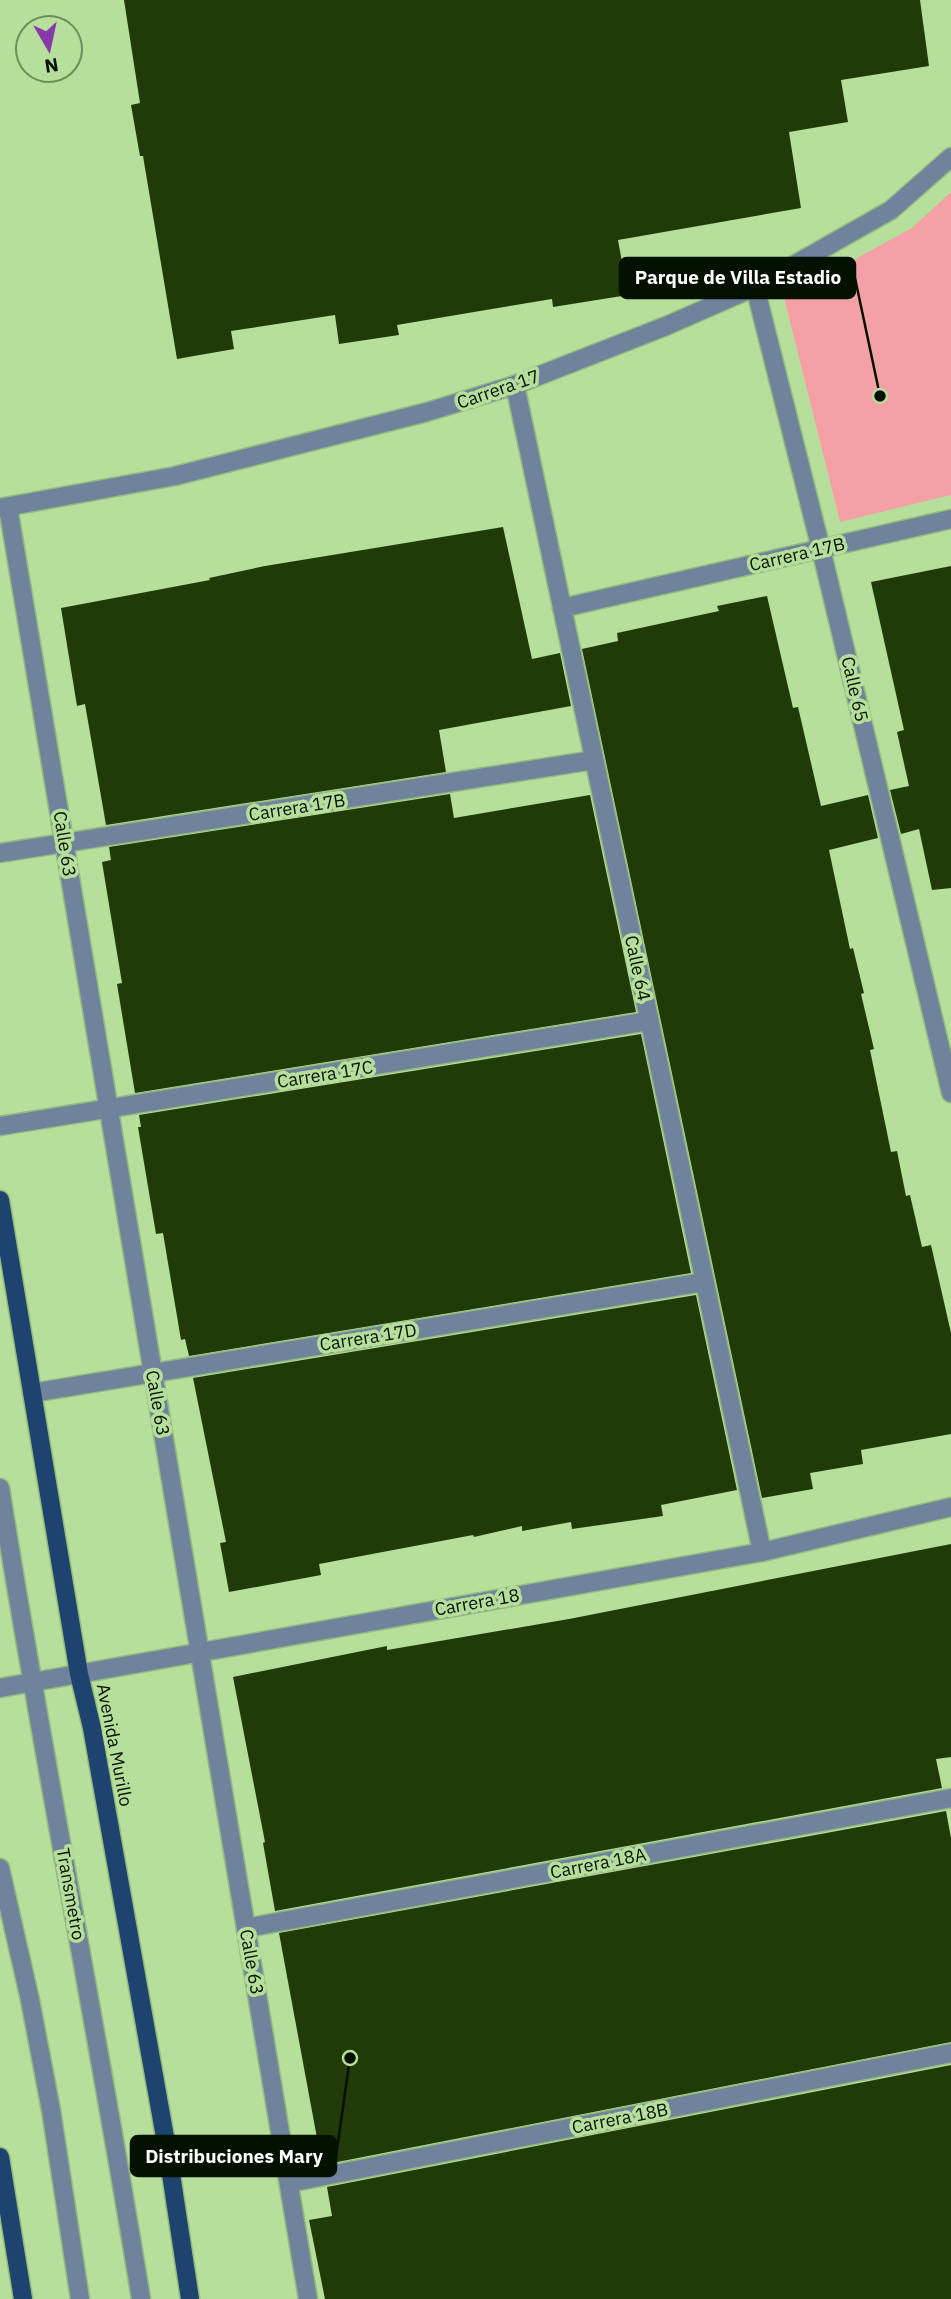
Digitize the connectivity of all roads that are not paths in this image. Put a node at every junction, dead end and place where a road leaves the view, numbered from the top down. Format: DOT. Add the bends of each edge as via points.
graph roads {
  1 [pos="951,157"];
  2 [pos="755,287"];
  3 [pos="514,385"];
  4 [pos="4,508"];
  5 [pos="951,519"];
  6 [pos="821,549"];
  7 [pos="562,608"];
  8 [pos="594,760"];
  9 [pos="65,843"];
  10 [pos="0,853"];
  11 [pos="649,1021"];
  12 [pos="951,1093"];
  13 [pos="109,1109"];
  14 [pos="0,1126"];
  15 [pos="0,1200"];
  16 [pos="705,1282"];
  17 [pos="153,1373"];
  18 [pos="32,1393"];
  19 [pos="0,1488"];
  20 [pos="951,1507"];
  21 [pos="762,1552"];
  22 [pos="200,1652"];
  23 [pos="79,1674"];
  24 [pos="31,1682"];
  25 [pos="0,1688"];
  26 [pos="951,1798"];
  27 [pos="0,1868"];
  28 [pos="246,1928"];
  29 [pos="951,2053"];
  30 [pos="0,2157"];
  31 [pos="289,2183"];
  32 [pos="23,2299"];
  33 [pos="80,2299"];
  34 [pos="141,2299"];
  35 [pos="190,2299"];
  36 [pos="308,2299"];
  1 -- 2 [label="street, Carrera 17" via="891,210"];
  2 -- 3 [label="street, Carrera 17"];
  2 -- 6 [label="street, Calle 65"];
  3 -- 4 [label="street, Carrera 17" via="427,412 174,476"];
  3 -- 7 [label="street, Calle 64"];
  4 -- 9 [label="street, Calle 63"];
  5 -- 6 [label="street, Carrera 17B"];
  6 -- 7 [label="street, Carrera 17B"];
  6 -- 12 [label="street, Calle 65"];
  7 -- 8 [label="street, Calle 64"];
  8 -- 9 [label="street, Carrera 17B"];
  8 -- 11 [label="street, Calle 64"];
  9 -- 10 [label="street, Carrera 17B"];
  9 -- 13 [label="street, Calle 63"];
  11 -- 13 [label="street, Carrera 17C"];
  11 -- 16 [label="street, Calle 64"];
  13 -- 14 [label="street, Carrera 17C"];
  13 -- 17 [label="street, Calle 63"];
  15 -- 18 [label="main road, Avenida Murillo"];
  16 -- 17 [label="street, Carrera 17D"];
  16 -- 21 [label="street, Calle 64"];
  17 -- 18 [label="street, Carrera 17D"];
  17 -- 22 [label="street, Calle 63"];
  18 -- 23 [label="main road, Avenida Murillo"];
  19 -- 24 [label="street, Transmetro"];
  20 -- 21 [label="street, Carrera 18"];
  21 -- 22 [label="street, Carrera 18"];
  22 -- 23 [label="street, Carrera 18"];
  22 -- 28 [label="street, Calle 63"];
  23 -- 24 [label="street, Carrera 18"];
  23 -- 35 [label="main road, Avenida Murillo" via="168,2154"];
  24 -- 25 [label="street, Carrera 18"];
  24 -- 34 [label="street, Transmetro" via="110,2104"];
  26 -- 28 [label="street, Carrera 18A"];
  27 -- 33 [label="street" via="49,2098"];
  28 -- 31 [label="street, Calle 63"];
  29 -- 31 [label="street, Carrera 18B"];
  30 -- 32 [label="main road"];
  31 -- 36 [label="street, Calle 63"];
}
